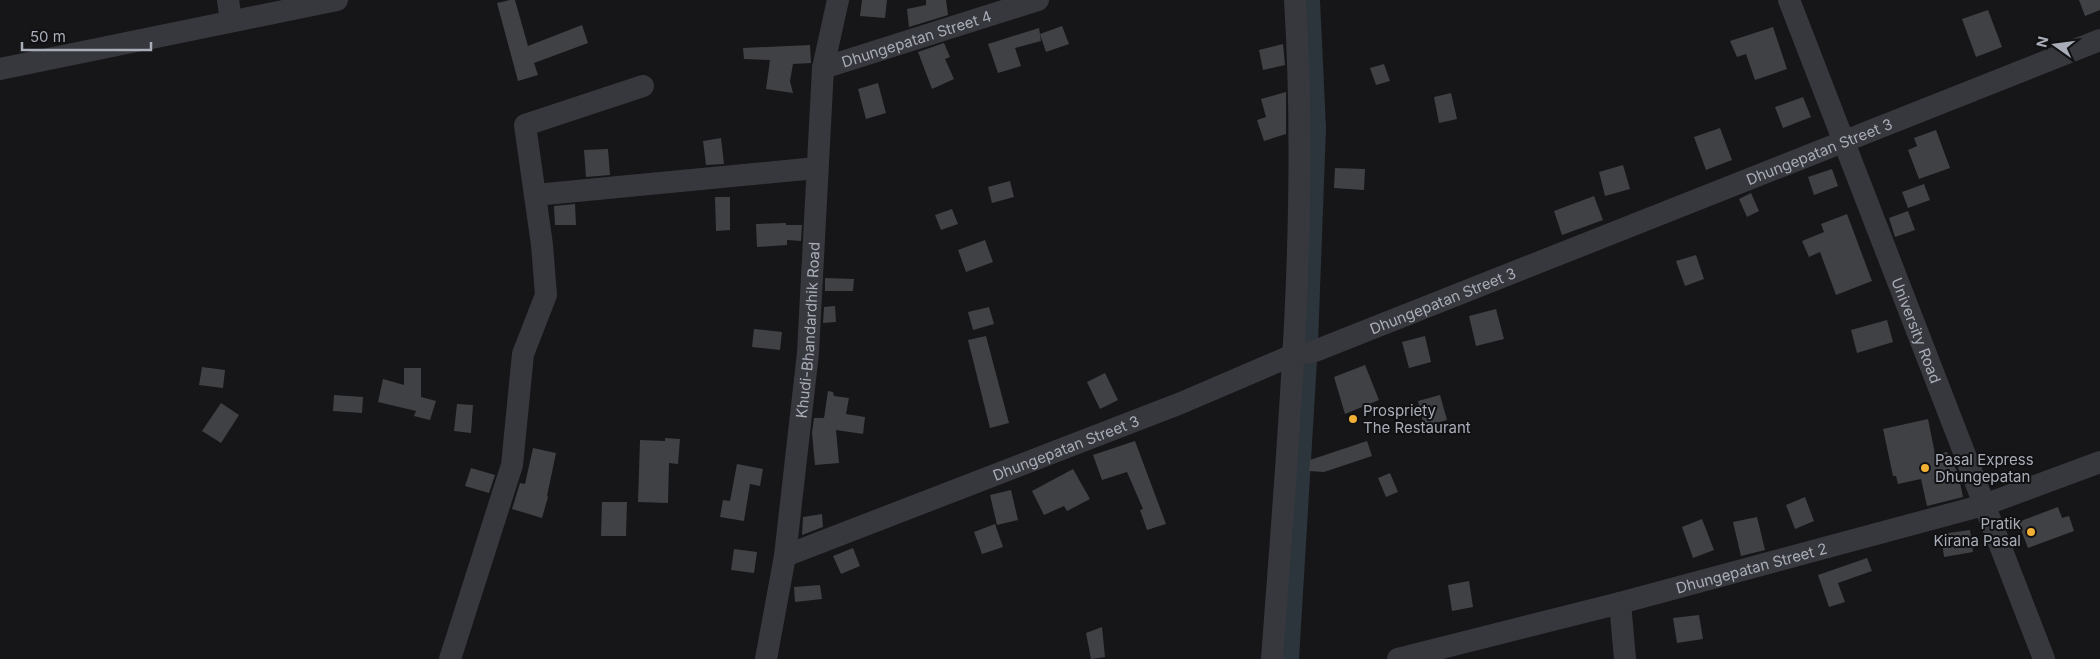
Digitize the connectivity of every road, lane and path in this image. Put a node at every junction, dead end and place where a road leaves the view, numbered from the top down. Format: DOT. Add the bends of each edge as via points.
graph roads {
  1 [pos="337,0"];
  2 [pos="838,0"];
  3 [pos="1038,0"];
  4 [pos="1295,0"];
  5 [pos="1789,0"];
  6 [pos="229,10"];
  7 [pos="2100,40"];
  8 [pos="823,68"];
  9 [pos="0,69"];
  10 [pos="643,86"];
  11 [pos="1842,140"];
  12 [pos="816,168"];
  13 [pos="535,195"];
  14 [pos="1294,354"];
  15 [pos="2100,462"];
  16 [pos="1984,505"];
  17 [pos="785,556"];
  18 [pos="1620,603"];
  19 [pos="1442,653"];
  20 [pos="450,659"];
  21 [pos="766,659"];
  22 [pos="1272,659"];
  23 [pos="1398,659"];
  24 [pos="1625,659"];
  25 [pos="2044,659"];
  1 -- 6 [label="street"];
  2 -- 8 [label="street, Khudi-Bhandardhik Road"];
  3 -- 8 [label="street, Dhungepatan Street 4"];
  4 -- 14 [label="street" via="1300,68 1300,163"];
  5 -- 11 [label="street, University Road"];
  6 -- 9 [label="street"];
  7 -- 11 [label="street, Dhungepatan Street 3"];
  8 -- 12 [label="street, Khudi-Bhandardhik Road"];
  10 -- 13 [label="street" via="524,125"];
  11 -- 14 [label="street, Dhungepatan Street 3" via="1315,351"];
  11 -- 16 [label="street, University Road"];
  12 -- 13 [label="street"];
  12 -- 17 [label="street, Khudi-Bhandardhik Road" via="808,353"];
  13 -- 20 [label="street" via="546,295 523,354 512,465"];
  14 -- 17 [label="street, Dhungepatan Street 3" via="1181,403"];
  14 -- 22 [label="street"];
  15 -- 16 [label="street, Dhungepatan Street 2"];
  16 -- 18 [label="street, Dhungepatan Street 2"];
  16 -- 25 [label="street, University Road"];
  17 -- 21 [label="street, Khudi-Bhandardhik Road"];
  18 -- 19 [label="street, Dhungepatan Street 2"];
  18 -- 24 [label="street"];
  19 -- 23 [label="street, Dhungepatan Street 2"];
}
